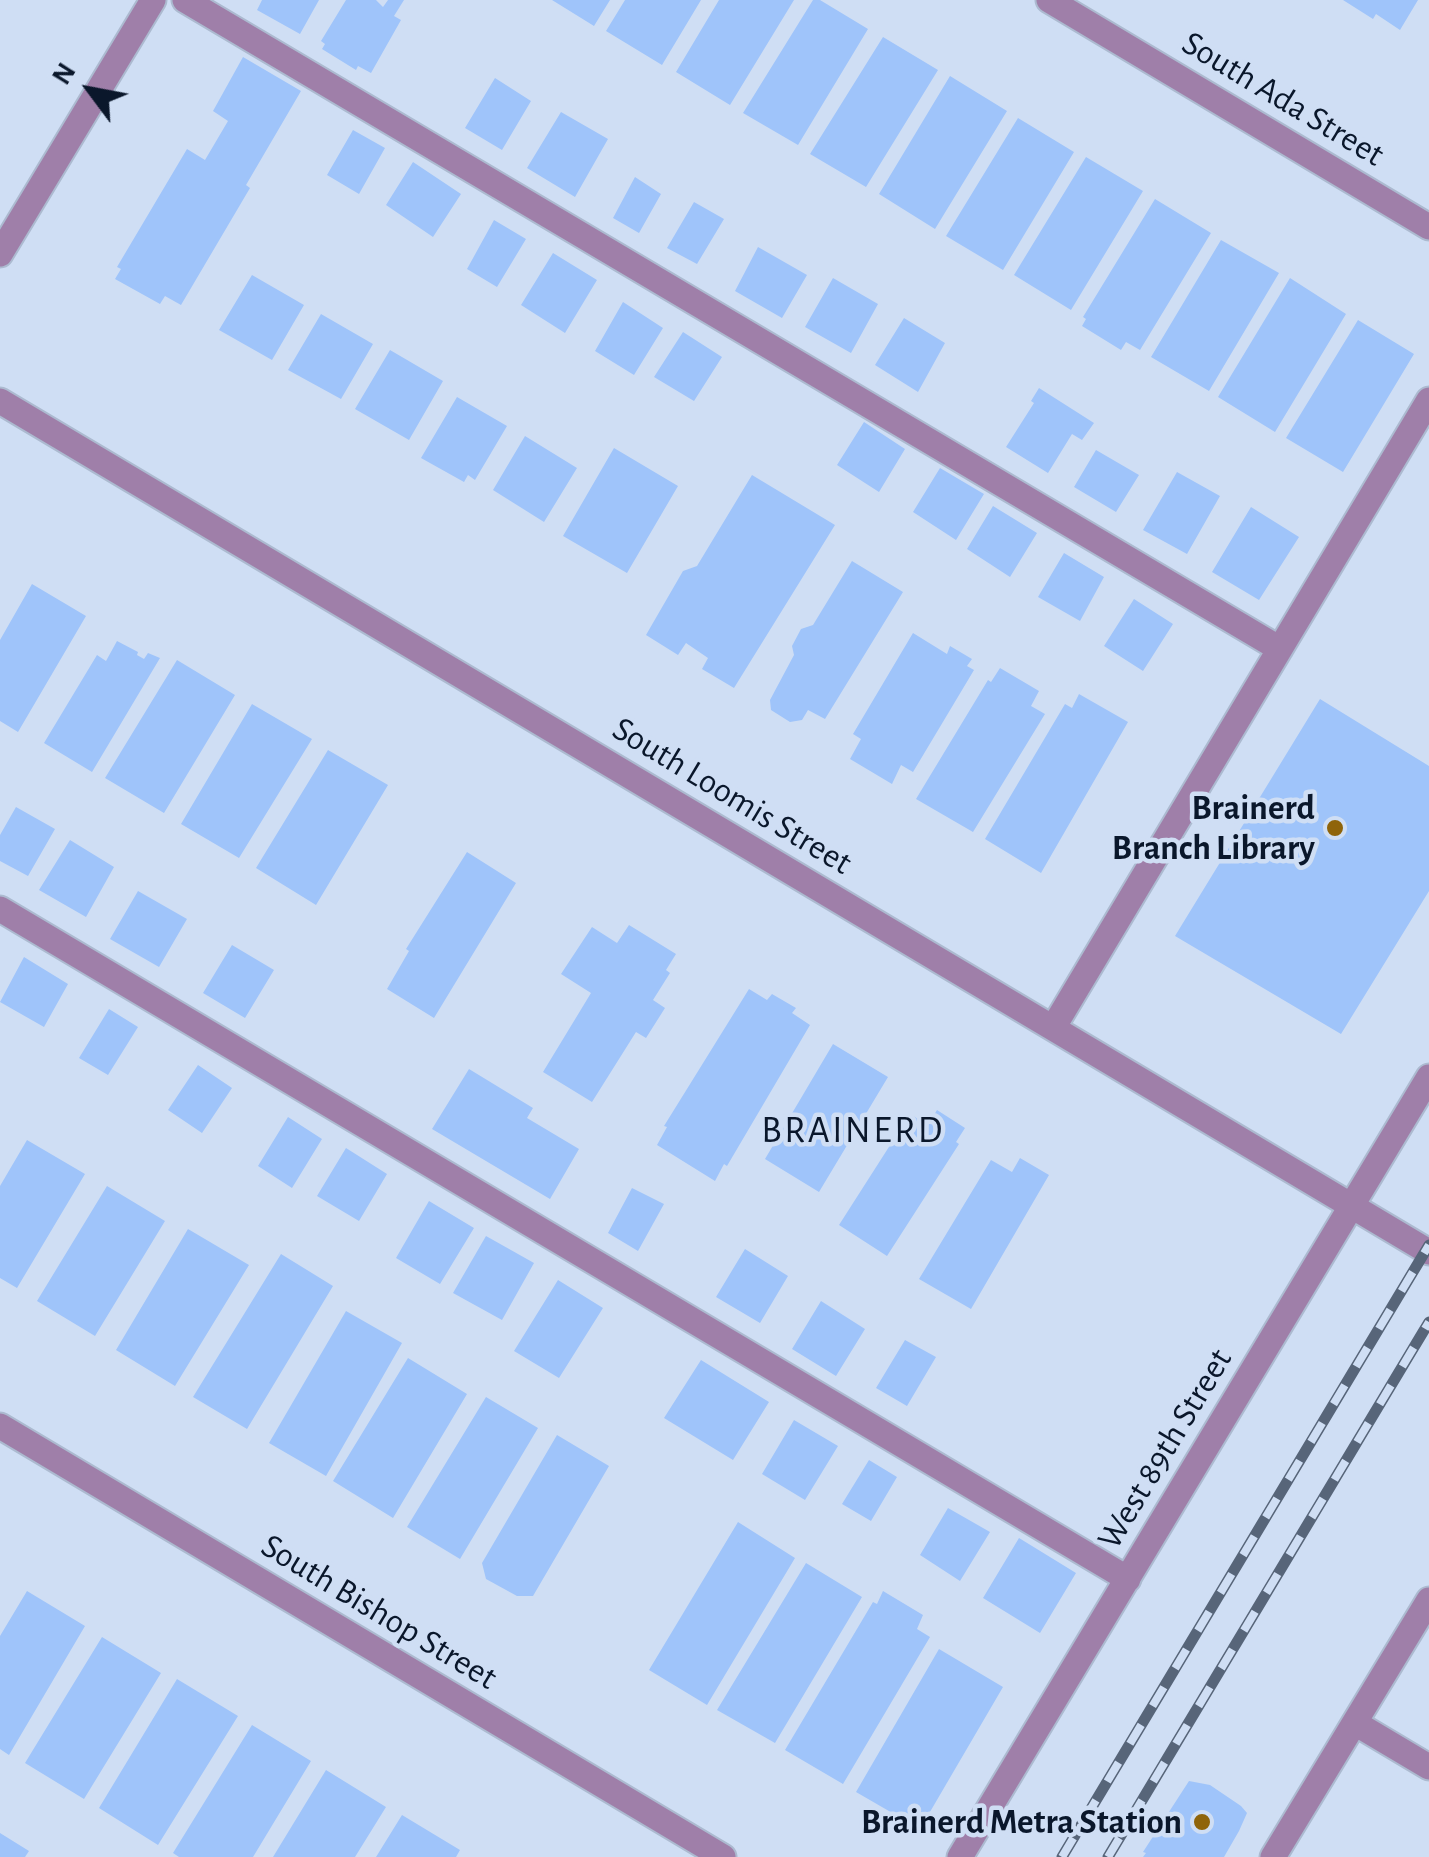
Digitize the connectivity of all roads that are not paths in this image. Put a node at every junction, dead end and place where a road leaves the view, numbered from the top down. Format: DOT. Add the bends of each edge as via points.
graph roads {
  1 [pos="153,0"];
  2 [pos="185,0"];
  3 [pos="1049,0"];
  4 [pos="1429,227"];
  5 [pos="0,254"];
  6 [pos="1429,400"];
  7 [pos="0,401"];
  8 [pos="1280,649"];
  9 [pos="0,909"];
  10 [pos="1053,1028"];
  11 [pos="1429,1078"];
  12 [pos="1352,1206"];
  13 [pos="1429,1252"];
  14 [pos="0,1426"];
  15 [pos="1128,1579"];
  16 [pos="1429,1600"];
  17 [pos="1355,1722"];
  18 [pos="1429,1767"];
  19 [pos="723,1857"];
  20 [pos="960,1857"];
  21 [pos="1273,1857"];
  1 -- 5 [label="street"];
  2 -- 8 [label="street"];
  3 -- 4 [label="street, South Ada Street"];
  6 -- 8 [label="street"];
  7 -- 10 [label="street, South Loomis Street"];
  8 -- 10 [label="street"];
  9 -- 15 [label="street"];
  10 -- 12 [label="street, South Loomis Street"];
  11 -- 12 [label="street, West 89th Street"];
  12 -- 13 [label="street, South Loomis Street"];
  12 -- 15 [label="street, West 89th Street"];
  14 -- 19 [label="street, South Bishop Street"];
  15 -- 20 [label="street, West 89th Street"];
  16 -- 17 [label="street"];
  17 -- 18 [label="street"];
  17 -- 21 [label="street"];
}
